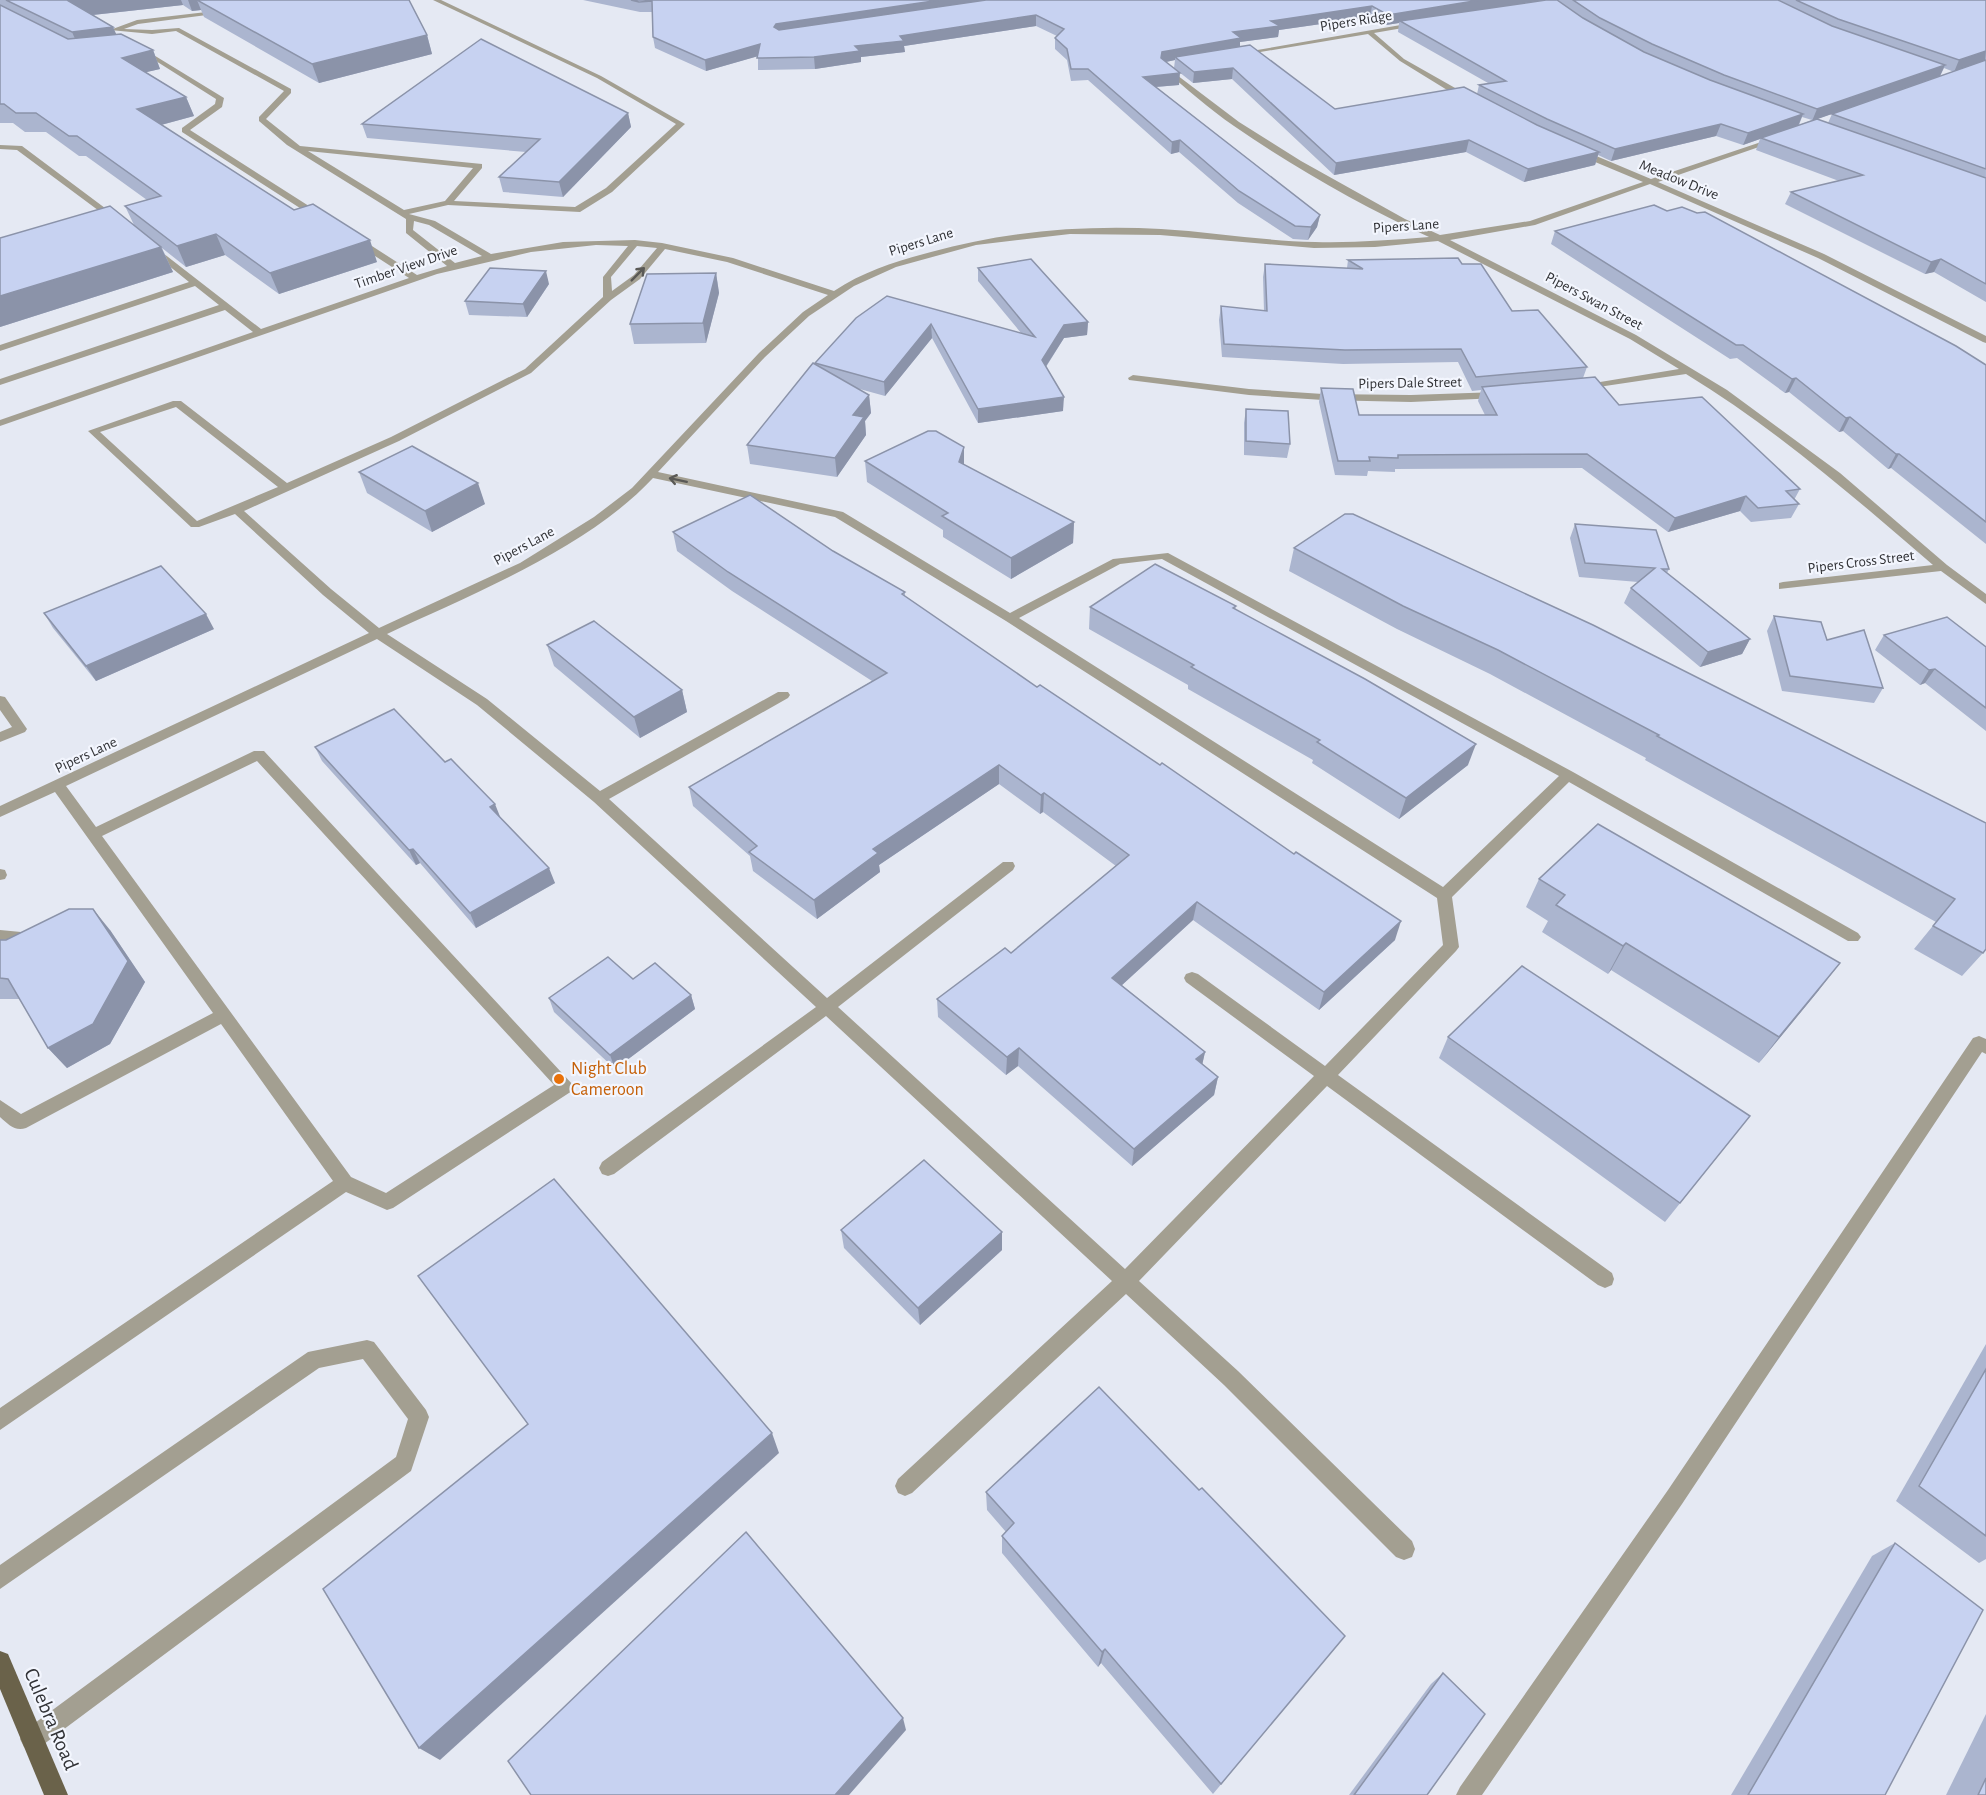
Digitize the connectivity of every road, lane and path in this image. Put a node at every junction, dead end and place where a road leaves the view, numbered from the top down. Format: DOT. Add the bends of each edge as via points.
graph roads {
  1 [pos="436,0"];
  2 [pos="230,10"];
  3 [pos="1424,23"];
  4 [pos="1369,32"];
  5 [pos="130,48"];
  6 [pos="1232,55"];
  7 [pos="1174,64"];
  8 [pos="1477,103"];
  9 [pos="1780,137"];
  10 [pos="0,147"];
  11 [pos="297,148"];
  12 [pos="1571,149"];
  13 [pos="1650,183"];
  14 [pos="448,203"];
  15 [pos="407,216"];
  16 [pos="117,220"];
  17 [pos="326,220"];
  18 [pos="106,224"];
  19 [pos="126,227"];
  20 [pos="346,233"];
  21 [pos="1442,239"];
  22 [pos="144,241"];
  23 [pos="635,243"];
  24 [pos="663,246"];
  25 [pos="488,256"];
  26 [pos="453,266"];
  27 [pos="416,278"];
  28 [pos="197,282"];
  29 [pos="834,294"];
  30 [pos="608,298"];
  31 [pos="227,306"];
  32 [pos="260,333"];
  33 [pos="1986,340"];
  34 [pos="0,348"];
  35 [pos="1686,371"];
  36 [pos="1133,378"];
  37 [pos="0,382"];
  38 [pos="1566,390"];
  39 [pos="1510,395"];
  40 [pos="0,423"];
  41 [pos="651,474"];
  42 [pos="286,488"];
  43 [pos="237,510"];
  44 [pos="1943,567"];
  45 [pos="1783,586"];
  46 [pos="1986,600"];
  47 [pos="1010,618"];
  48 [pos="378,634"];
  49 [pos="783,694"];
  50 [pos="0,700"];
  51 [pos="0,737"];
  52 [pos="1568,776"];
  53 [pos="58,785"];
  54 [pos="599,798"];
  55 [pos="0,812"];
  56 [pos="93,834"];
  57 [pos="1008,866"];
  58 [pos="1444,895"];
  59 [pos="0,936"];
  60 [pos="1853,937"];
  61 [pos="0,959"];
  62 [pos="1192,978"];
  63 [pos="827,1007"];
  64 [pos="223,1015"];
  65 [pos="1986,1047"];
  66 [pos="1326,1076"];
  67 [pos="0,1107"];
  68 [pos="608,1168"];
  69 [pos="345,1183"];
  70 [pos="1605,1279"];
  71 [pos="1126,1281"];
  72 [pos="0,1420"];
  73 [pos="905,1486"];
  74 [pos="1404,1549"];
  75 [pos="0,1578"];
  76 [pos="0,1665"];
  77 [pos="32,1739"];
  78 [pos="56,1795"];
  79 [pos="1468,1795"];
  1 -- 14 [label="street" via="599,77 681,124 609,190 577,210"];
  2 -- 11 [label="street" via="137,22 113,30 152,32 177,28 288,91 262,119"];
  3 -- 4 [label="street, Pipers Ridge"];
  4 -- 6 [label="street, Pipers Ridge"];
  4 -- 8 [label="street" via="1402,60"];
  5 -- 17 [label="street" via="150,55 220,98 219,105 185,130"];
  7 -- 21 [label="street, Pipers Swan Street" via="1163,66 1236,124 1298,163"];
  9 -- 13 [label="street, Pipers Lane"];
  10 -- 16 [label="street" via="19,148"];
  11 -- 14 [label="street" via="479,166"];
  11 -- 15 [label="street"];
  12 -- 13 [label="street, Meadow Drive"];
  13 -- 21 [label="street, Pipers Lane" via="1532,223"];
  13 -- 33 [label="street, Meadow Drive" via="1821,256"];
  14 -- 15 [label="street"];
  15 -- 25 [label="street" via="432,223"];
  15 -- 26 [label="street" via="409,231"];
  16 -- 18 [label="street"];
  16 -- 19 [label="street"];
  20 -- 27 [label="street"];
  21 -- 29 [label="street, Pipers Lane" via="1314,244 1138,231 1044,233 986,240 929,254 876,272"];
  21 -- 35 [label="street, Pipers Swan Street" via="1633,338"];
  22 -- 28 [label="street"];
  23 -- 24 [label="street, Timber View Drive"];
  23 -- 25 [label="street, Timber View Drive" via="561,244"];
  23 -- 30 [label="street" via="607,277"];
  24 -- 29 [label="street, Timber View Drive" via="727,259"];
  30 -- 24 [label="street, one-way" via="637,277"];
  25 -- 26 [label="street, Timber View Drive"];
  26 -- 27 [label="street, Timber View Drive"];
  27 -- 32 [label="street, Timber View Drive"];
  28 -- 31 [label="street"];
  28 -- 34 [label="street"];
  29 -- 41 [label="street, Pipers Lane" via="762,355"];
  30 -- 42 [label="street" via="528,371 395,439"];
  31 -- 32 [label="street"];
  31 -- 37 [label="street"];
  32 -- 40 [label="street, Timber View Drive"];
  35 -- 38 [label="street"];
  35 -- 44 [label="street, Pipers Swan Street" via="1723,392 1836,475"];
  36 -- 39 [label="street, Pipers Dale Street" via="1264,394 1355,398"];
  47 -- 41 [label="street, one-way" via="839,514"];
  41 -- 48 [label="street, Pipers Lane" via="613,507 524,565"];
  42 -- 43 [label="street"];
  42 -- 43 [label="street" via="177,403 93,431 195,525"];
  43 -- 48 [label="street"];
  44 -- 45 [label="street, Pipers Cross Street"];
  44 -- 46 [label="street, Pipers Swan Street"];
  47 -- 52 [label="street" via="1117,561 1164,555"];
  47 -- 58 [label="street"];
  48 -- 53 [label="street, Pipers Lane"];
  48 -- 54 [label="street" via="482,702"];
  49 -- 54 [label="street"];
  50 -- 51 [label="street" via="20,729"];
  52 -- 58 [label="street"];
  52 -- 60 [label="street"];
  53 -- 55 [label="street, Pipers Lane"];
  53 -- 56 [label="street"];
  54 -- 63 [label="street"];
  56 -- 64 [label="street"];
  56 -- 69 [label="street" via="260,754 566,1086 387,1202"];
  57 -- 63 [label="street"];
  58 -- 66 [label="street" via="1451,947"];
  59 -- 61 [label="street" via="16,936"];
  62 -- 66 [label="street"];
  63 -- 68 [label="street"];
  63 -- 71 [label="street"];
  64 -- 67 [label="street" via="20,1123"];
  64 -- 69 [label="street"];
  65 -- 79 [label="street" via="1979,1043 1675,1497"];
  66 -- 70 [label="street"];
  66 -- 71 [label="street"];
  69 -- 72 [label="street"];
  71 -- 73 [label="street"];
  71 -- 74 [label="street" via="1231,1378"];
  75 -- 77 [label="street" via="315,1359 367,1349 419,1417 404,1464"];
  76 -- 77 [label="main road, Culebra Road"];
  77 -- 78 [label="main road, Culebra Road"];
}
